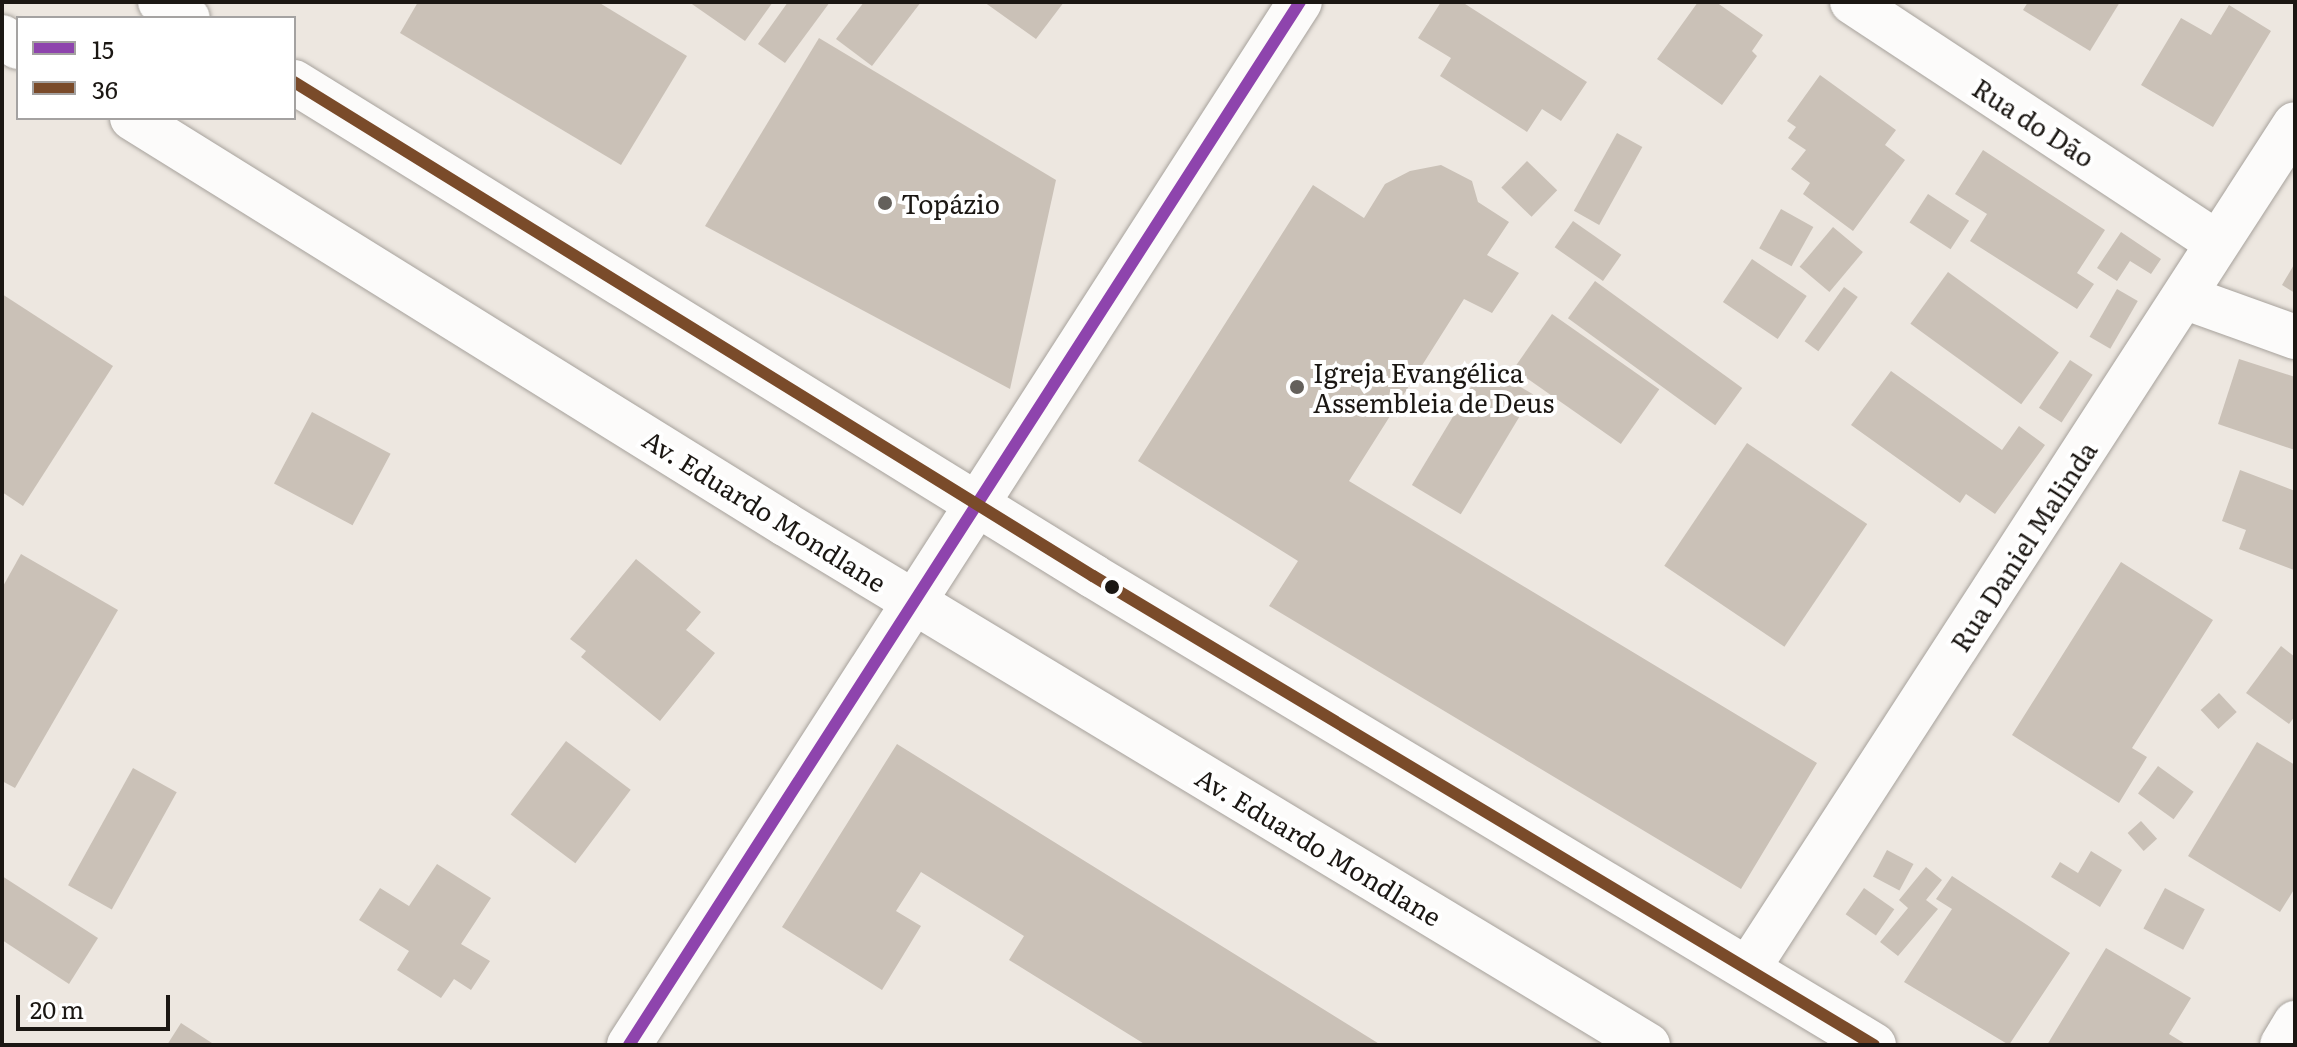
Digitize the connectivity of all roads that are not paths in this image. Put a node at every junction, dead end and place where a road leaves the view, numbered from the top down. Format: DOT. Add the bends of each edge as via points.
graph roads {
  1 [pos="160,2"];
  2 [pos="1300,2"];
  3 [pos="1852,2"];
  4 [pos="184,16"];
  5 [pos="296,83"];
  6 [pos="135,120"];
  7 [pos="2295,124"];
  8 [pos="2217,243"];
  9 [pos="2184,297"];
  10 [pos="2295,337"];
  11 [pos="976,505"];
  12 [pos="914,601"];
  13 [pos="1749,967"];
  14 [pos="2295,1023"];
  15 [pos="629,1045"];
  16 [pos="1648,1045"];
  17 [pos="1874,1045"];
  18 [pos="2282,1045"];
  1 -- 4 [label="main road"];
  2 -- 11 [label="main road"];
  3 -- 8 [label="main road, Rua do Dão"];
  5 -- 11 [label="main road"];
  6 -- 12 [label="main road, Av. Eduardo Mondlane"];
  7 -- 8 [label="main road, Rua Daniel Malinda"];
  8 -- 9 [label="main road, Rua Daniel Malinda"];
  9 -- 10 [label="main road"];
  9 -- 13 [label="main road, Rua Daniel Malinda"];
  11 -- 12 [label="main road"];
  11 -- 13 [label="main road"];
  12 -- 15 [label="main road"];
  12 -- 16 [label="main road, Av. Eduardo Mondlane"];
  13 -- 17 [label="main road"];
  14 -- 18 [label="main road"];
}
